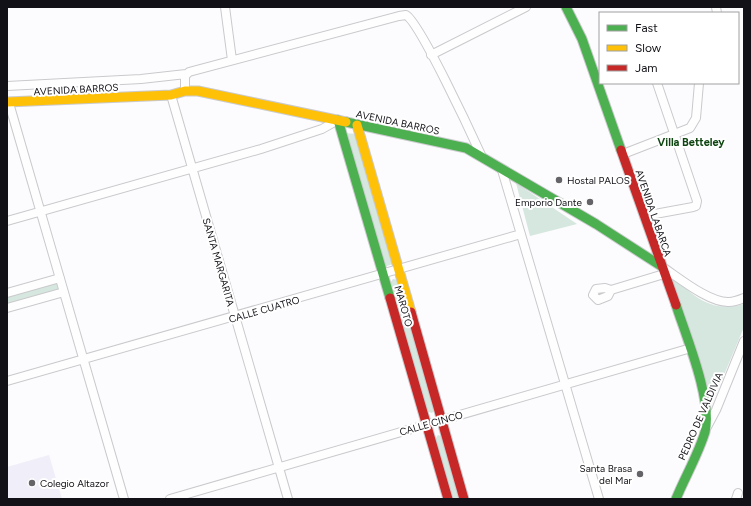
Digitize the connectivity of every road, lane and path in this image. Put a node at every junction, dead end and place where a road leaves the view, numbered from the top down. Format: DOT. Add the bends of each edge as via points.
graph roads {
  1 [pos="225,7"];
  2 [pos="526,7"];
  3 [pos="566,7"];
  4 [pos="432,56"];
  5 [pos="232,60"];
  6 [pos="186,74"];
  7 [pos="657,84"];
  8 [pos="699,84"];
  9 [pos="7,86"];
  10 [pos="185,91"];
  11 [pos="171,95"];
  12 [pos="8,102"];
  13 [pos="338,120"];
  14 [pos="357,125"];
  15 [pos="674,136"];
  16 [pos="623,154"];
  17 [pos="482,157"];
  18 [pos="192,169"];
  19 [pos="502,170"];
  20 [pos="40,211"];
  21 [pos="644,216"];
  22 [pos="7,221"];
  23 [pos="521,234"];
  24 [pos="398,270"];
  25 [pos="662,270"];
  26 [pos="383,274"];
  27 [pos="60,278"];
  28 [pos="611,290"];
  29 [pos="64,292"];
  30 [pos="7,293"];
  31 [pos="744,298"];
  32 [pos="7,308"];
  33 [pos="235,317"];
  34 [pos="744,341"];
  35 [pos="691,348"];
  36 [pos="83,359"];
  37 [pos="7,381"];
  38 [pos="564,384"];
  39 [pos="442,420"];
  40 [pos="427,424"];
  41 [pos="705,431"];
  42 [pos="279,467"];
  43 [pos="124,499"];
  44 [pos="170,499"];
  45 [pos="288,499"];
  46 [pos="448,499"];
  47 [pos="464,499"];
  48 [pos="599,499"];
  49 [pos="676,499"];
  1 -- 5 [label="street"];
  2 -- 4 [label="street"];
  3 -- 16 [label="street, AVENIDA LABARCA" via="582,39"];
  4 -- 5 [label="street, AVENIDA BARROS" via="409,17 403,15"];
  4 -- 17 [label="street, AVENIDA BARROS"];
  5 -- 6 [label="street, AVENIDA BARROS"];
  6 -- 9 [label="street, AVENIDA BARROS" via="133,80"];
  6 -- 10 [label="street"];
  7 -- 15 [label="street"];
  8 -- 15 [label="street" via="695,122 690,128"];
  10 -- 11 [label="street, AVENIDA BARROS"];
  10 -- 13 [label="street, AVENIDA BARROS" via="198,91"];
  11 -- 12 [label="street, AVENIDA BARROS"];
  11 -- 18 [label="street, SANTA MARGARITA"];
  12 -- 20 [label="street"];
  13 -- 14 [label="street, AVENIDA BARROS"];
  13 -- 18 [label="street" via="322,129"];
  13 -- 26 [label="street, MAROTO"];
  14 -- 17 [label="street, AVENIDA BARROS" via="452,144"];
  14 -- 24 [label="street, MAROTO"];
  15 -- 16 [label="street"];
  15 -- 21 [label="street" via="697,204 693,207"];
  16 -- 21 [label="street, AVENIDA LABARCA"];
  17 -- 19 [label="street, AVENIDA BARROS"];
  18 -- 20 [label="street"];
  18 -- 33 [label="street, SANTA MARGARITA"];
  19 -- 23 [label="street"];
  19 -- 25 [label="street, AVENIDA BARROS" via="596,224"];
  20 -- 22 [label="street"];
  20 -- 27 [label="street"];
  21 -- 25 [label="street, AVENIDA LABARCA"];
  23 -- 24 [label="street, CALLE CUATRO"];
  23 -- 38 [label="street"];
  24 -- 26 [label="street, CALLE CUATRO"];
  24 -- 39 [label="street, MAROTO"];
  25 -- 28 [label="street"];
  25 -- 31 [label="street, AVENIDA BARROS" via="719,301 729,302"];
  25 -- 35 [label="street, AVENIDA LABARCA"];
  26 -- 33 [label="street, CALLE CUATRO"];
  26 -- 40 [label="street, MAROTO"];
  27 -- 29 [label="street"];
  27 -- 30 [label="street"];
  29 -- 32 [label="street"];
  29 -- 36 [label="street"];
  33 -- 36 [label="street, CALLE CUATRO"];
  33 -- 42 [label="street, SANTA MARGARITA"];
  34 -- 41 [label="street, PEDRO DE VALDIVIA"];
  35 -- 38 [label="street, CALLE CINCO"];
  35 -- 41 [label="street, AVENIDA LABARCA" via="705,397"];
  36 -- 37 [label="street, CALLE CUATRO"];
  36 -- 43 [label="street"];
  38 -- 39 [label="street, CALLE CINCO"];
  38 -- 48 [label="street"];
  39 -- 40 [label="street, CALLE CINCO"];
  39 -- 47 [label="street, MAROTO"];
  40 -- 42 [label="street, CALLE CINCO"];
  40 -- 46 [label="street, MAROTO"];
  41 -- 49 [label="street, PEDRO DE VALDIVIA"];
  42 -- 44 [label="street, CALLE CINCO"];
  42 -- 45 [label="street, SANTA MARGARITA"];
}
